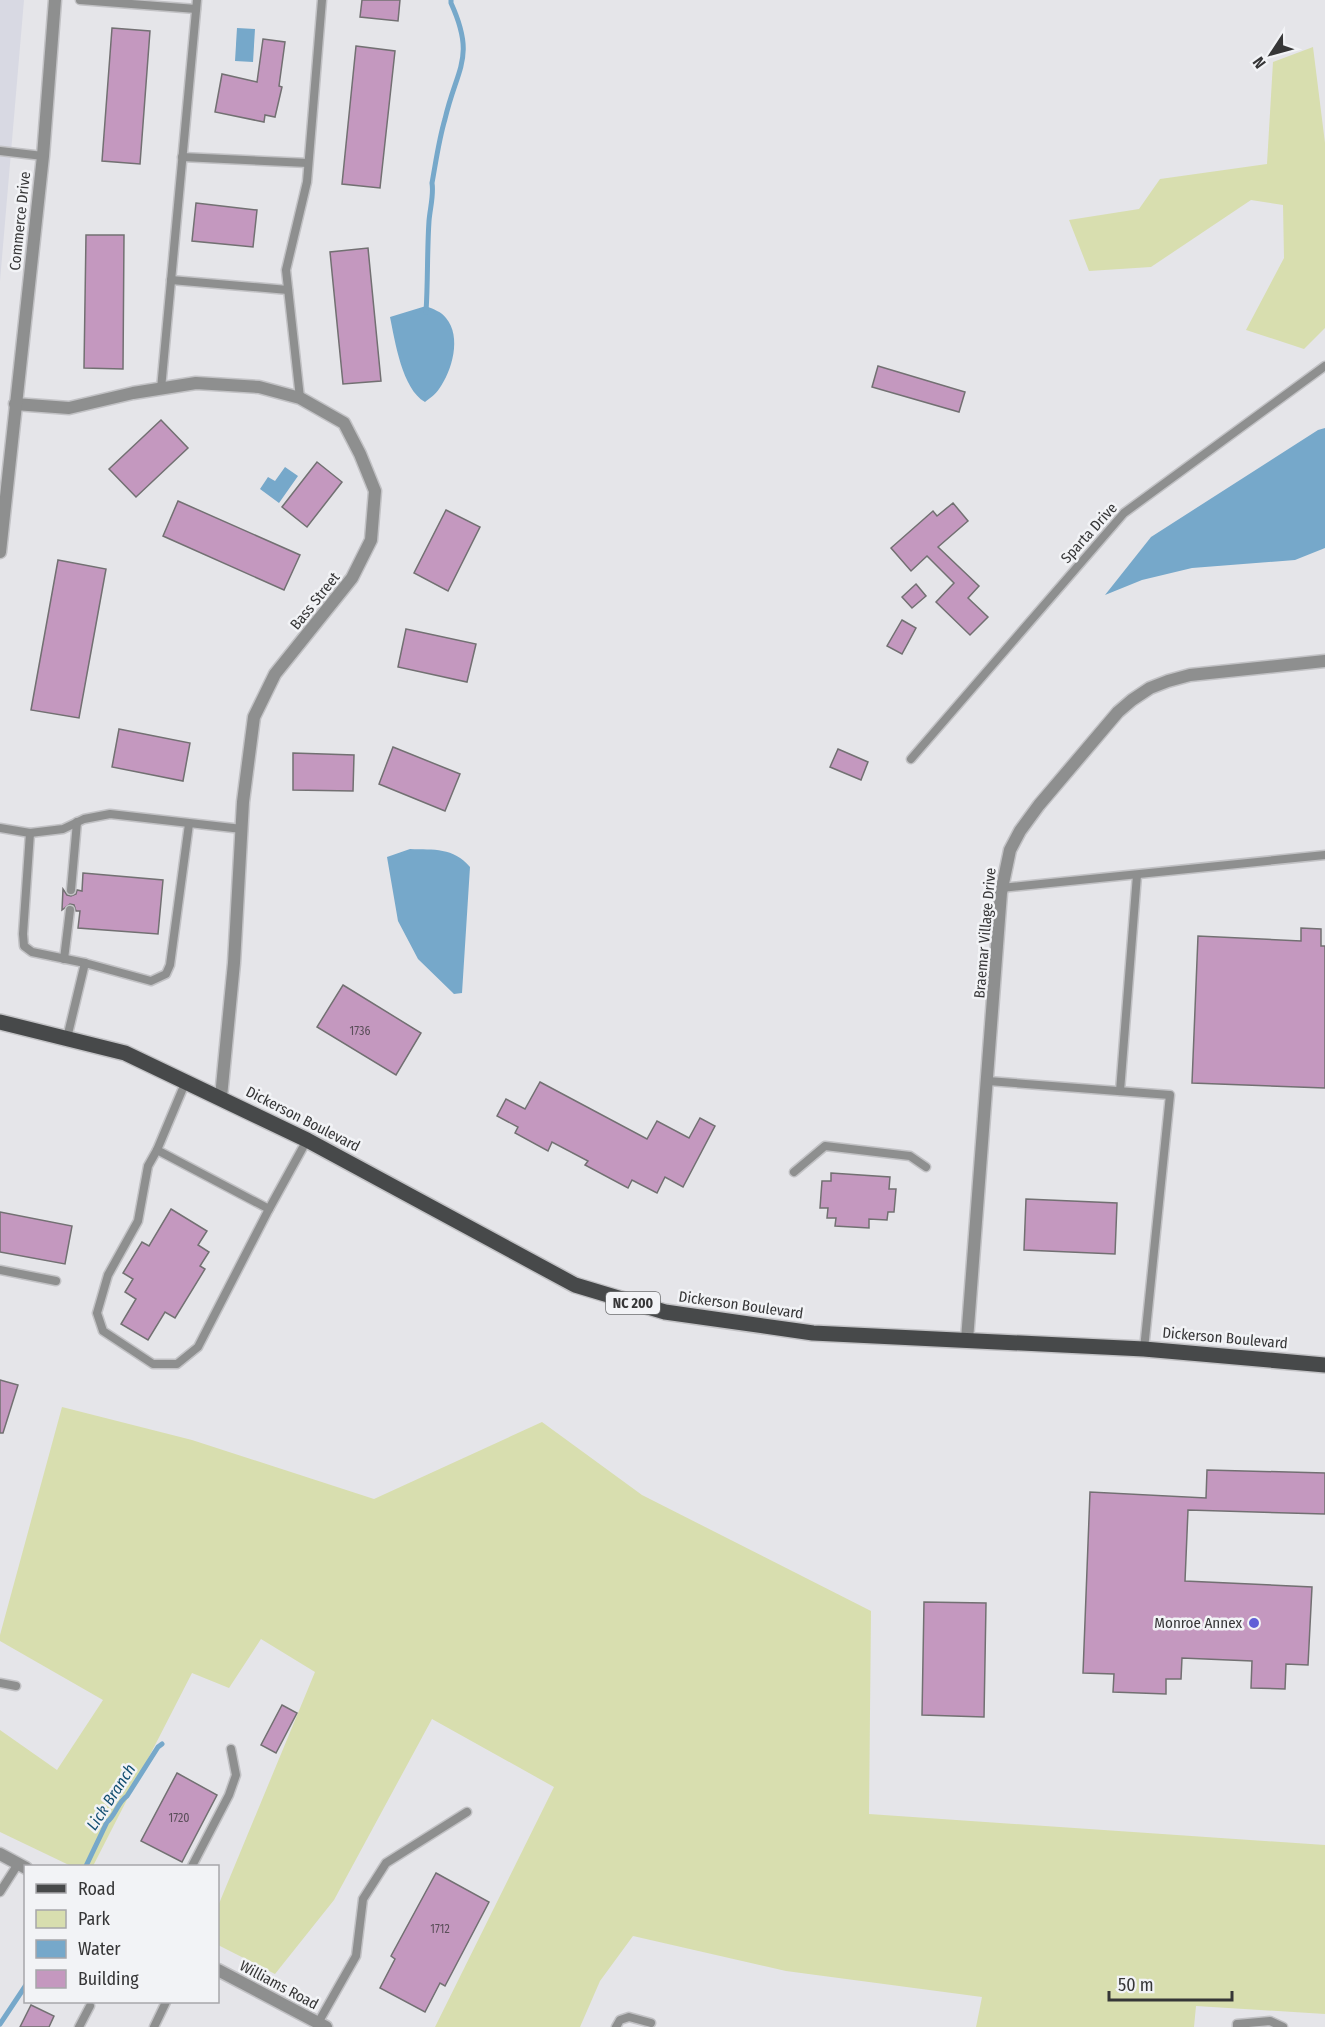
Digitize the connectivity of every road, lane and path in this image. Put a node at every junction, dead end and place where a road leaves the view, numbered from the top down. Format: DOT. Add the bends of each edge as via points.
graph roads {
  1 [pos="55,0"];
  2 [pos="80,0"];
  3 [pos="322,0"];
  4 [pos="196,4"];
  5 [pos="0,151"];
  6 [pos="43,156"];
  7 [pos="182,157"];
  8 [pos="308,163"];
  9 [pos="171,280"];
  10 [pos="288,290"];
  11 [pos="1325,366"];
  12 [pos="161,389"];
  13 [pos="300,398"];
  14 [pos="15,404"];
  15 [pos="0,552"];
  16 [pos="1325,661"];
  17 [pos="911,759"];
  18 [pos="77,822"];
  19 [pos="189,824"];
  20 [pos="0,828"];
  21 [pos="242,829"];
  22 [pos="30,833"];
  23 [pos="1325,855"];
  24 [pos="1137,875"];
  25 [pos="1001,888"];
  26 [pos="71,890"];
  27 [pos="70,910"];
  28 [pos="64,958"];
  29 [pos="85,963"];
  30 [pos="0,1022"];
  31 [pos="67,1038"];
  32 [pos="988,1080"];
  33 [pos="186,1081"];
  34 [pos="1120,1091"];
  35 [pos="221,1097"];
  36 [pos="307,1140"];
  37 [pos="158,1150"];
  38 [pos="926,1167"];
  39 [pos="794,1172"];
  40 [pos="269,1209"];
  41 [pos="0,1270"];
  42 [pos="56,1281"];
  43 [pos="967,1340"];
  44 [pos="1144,1348"];
  45 [pos="1325,1365"];
  46 [pos="0,1683"];
  47 [pos="16,1686"];
  48 [pos="231,1749"];
  49 [pos="467,1812"];
  50 [pos="0,1854"];
  51 [pos="193,1865"];
  52 [pos="22,1866"];
  53 [pos="0,1892"];
  54 [pos="219,1971"];
  55 [pos="165,2003"];
  56 [pos="90,2006"];
  57 [pos="651,2023"];
  58 [pos="322,2025"];
  59 [pos="79,2027"];
  60 [pos="154,2027"];
  61 [pos="616,2027"];
  62 [pos="1237,2027"];
  63 [pos="1283,2027"];
  1 -- 6 [label="street, Commerce Drive"];
  2 -- 4 [label="lane"];
  3 -- 8 [label="lane"];
  4 -- 7 [label="lane"];
  5 -- 6 [label="lane"];
  6 -- 14 [label="street, Commerce Drive"];
  7 -- 8 [label="lane"];
  7 -- 9 [label="lane"];
  8 -- 10 [label="lane" via="286,270"];
  9 -- 10 [label="lane"];
  9 -- 12 [label="lane"];
  10 -- 13 [label="lane"];
  11 -- 17 [label="lane, Sparta Drive" via="1124,513"];
  12 -- 13 [label="street, Bass Street" via="196,383 259,387"];
  12 -- 14 [label="street, Bass Street" via="69,408"];
  13 -- 21 [label="street, Bass Street" via="344,423 360,454 375,491 371,540 352,578 275,674 254,717"];
  14 -- 15 [label="street, Commerce Drive"];
  16 -- 25 [label="street, Braemar Village Drive" via="1190,675 1150,688 1132,700 1020,831 1010,850"];
  18 -- 19 [label="lane" via="110,814"];
  18 -- 22 [label="lane" via="63,830"];
  18 -- 26 [label="lane"];
  19 -- 21 [label="lane"];
  19 -- 29 [label="lane" via="166,974 151,981"];
  20 -- 22 [label="lane"];
  21 -- 35 [label="street, Bass Street"];
  22 -- 28 [label="lane" via="24,946"];
  23 -- 24 [label="lane"];
  24 -- 25 [label="lane"];
  24 -- 34 [label="lane"];
  25 -- 32 [label="street, Braemar Village Drive"];
  27 -- 28 [label="lane"];
  28 -- 29 [label="lane"];
  29 -- 31 [label="lane"];
  30 -- 31 [label="main road, Dickerson Boulevard / NC 200"];
  31 -- 33 [label="main road, Dickerson Boulevard / NC 200" via="125,1053"];
  32 -- 34 [label="lane"];
  32 -- 43 [label="street, Braemar Village Drive"];
  33 -- 35 [label="main road, Dickerson Boulevard / NC 200"];
  33 -- 37 [label="lane"];
  34 -- 44 [label="lane" via="1170,1095"];
  35 -- 36 [label="main road, Dickerson Boulevard / NC 200"];
  36 -- 40 [label="lane"];
  36 -- 43 [label="main road, Dickerson Boulevard / NC 200" via="575,1286 665,1312 813,1333"];
  37 -- 40 [label="lane"];
  37 -- 40 [label="lane" via="148,1166 138,1221 108,1275 97,1312 103,1331 153,1364 177,1364 198,1347"];
  38 -- 39 [label="lane" via="910,1156 825,1146"];
  41 -- 42 [label="lane"];
  43 -- 44 [label="main road, Dickerson Boulevard / NC 200"];
  44 -- 45 [label="main road, Dickerson Boulevard / NC 200"];
  46 -- 47 [label="lane"];
  48 -- 51 [label="lane" via="236,1775"];
  49 -- 58 [label="lane" via="386,1863 363,1899 356,1956"];
  50 -- 52 [label="street"];
  52 -- 53 [label="lane"];
  54 -- 58 [label="street, Williams Road"];
  55 -- 60 [label="lane"];
  56 -- 59 [label="lane"];
  57 -- 61 [label="lane" via="629,2017 620,2020"];
  62 -- 63 [label="lane" via="1270,2021"];
}
